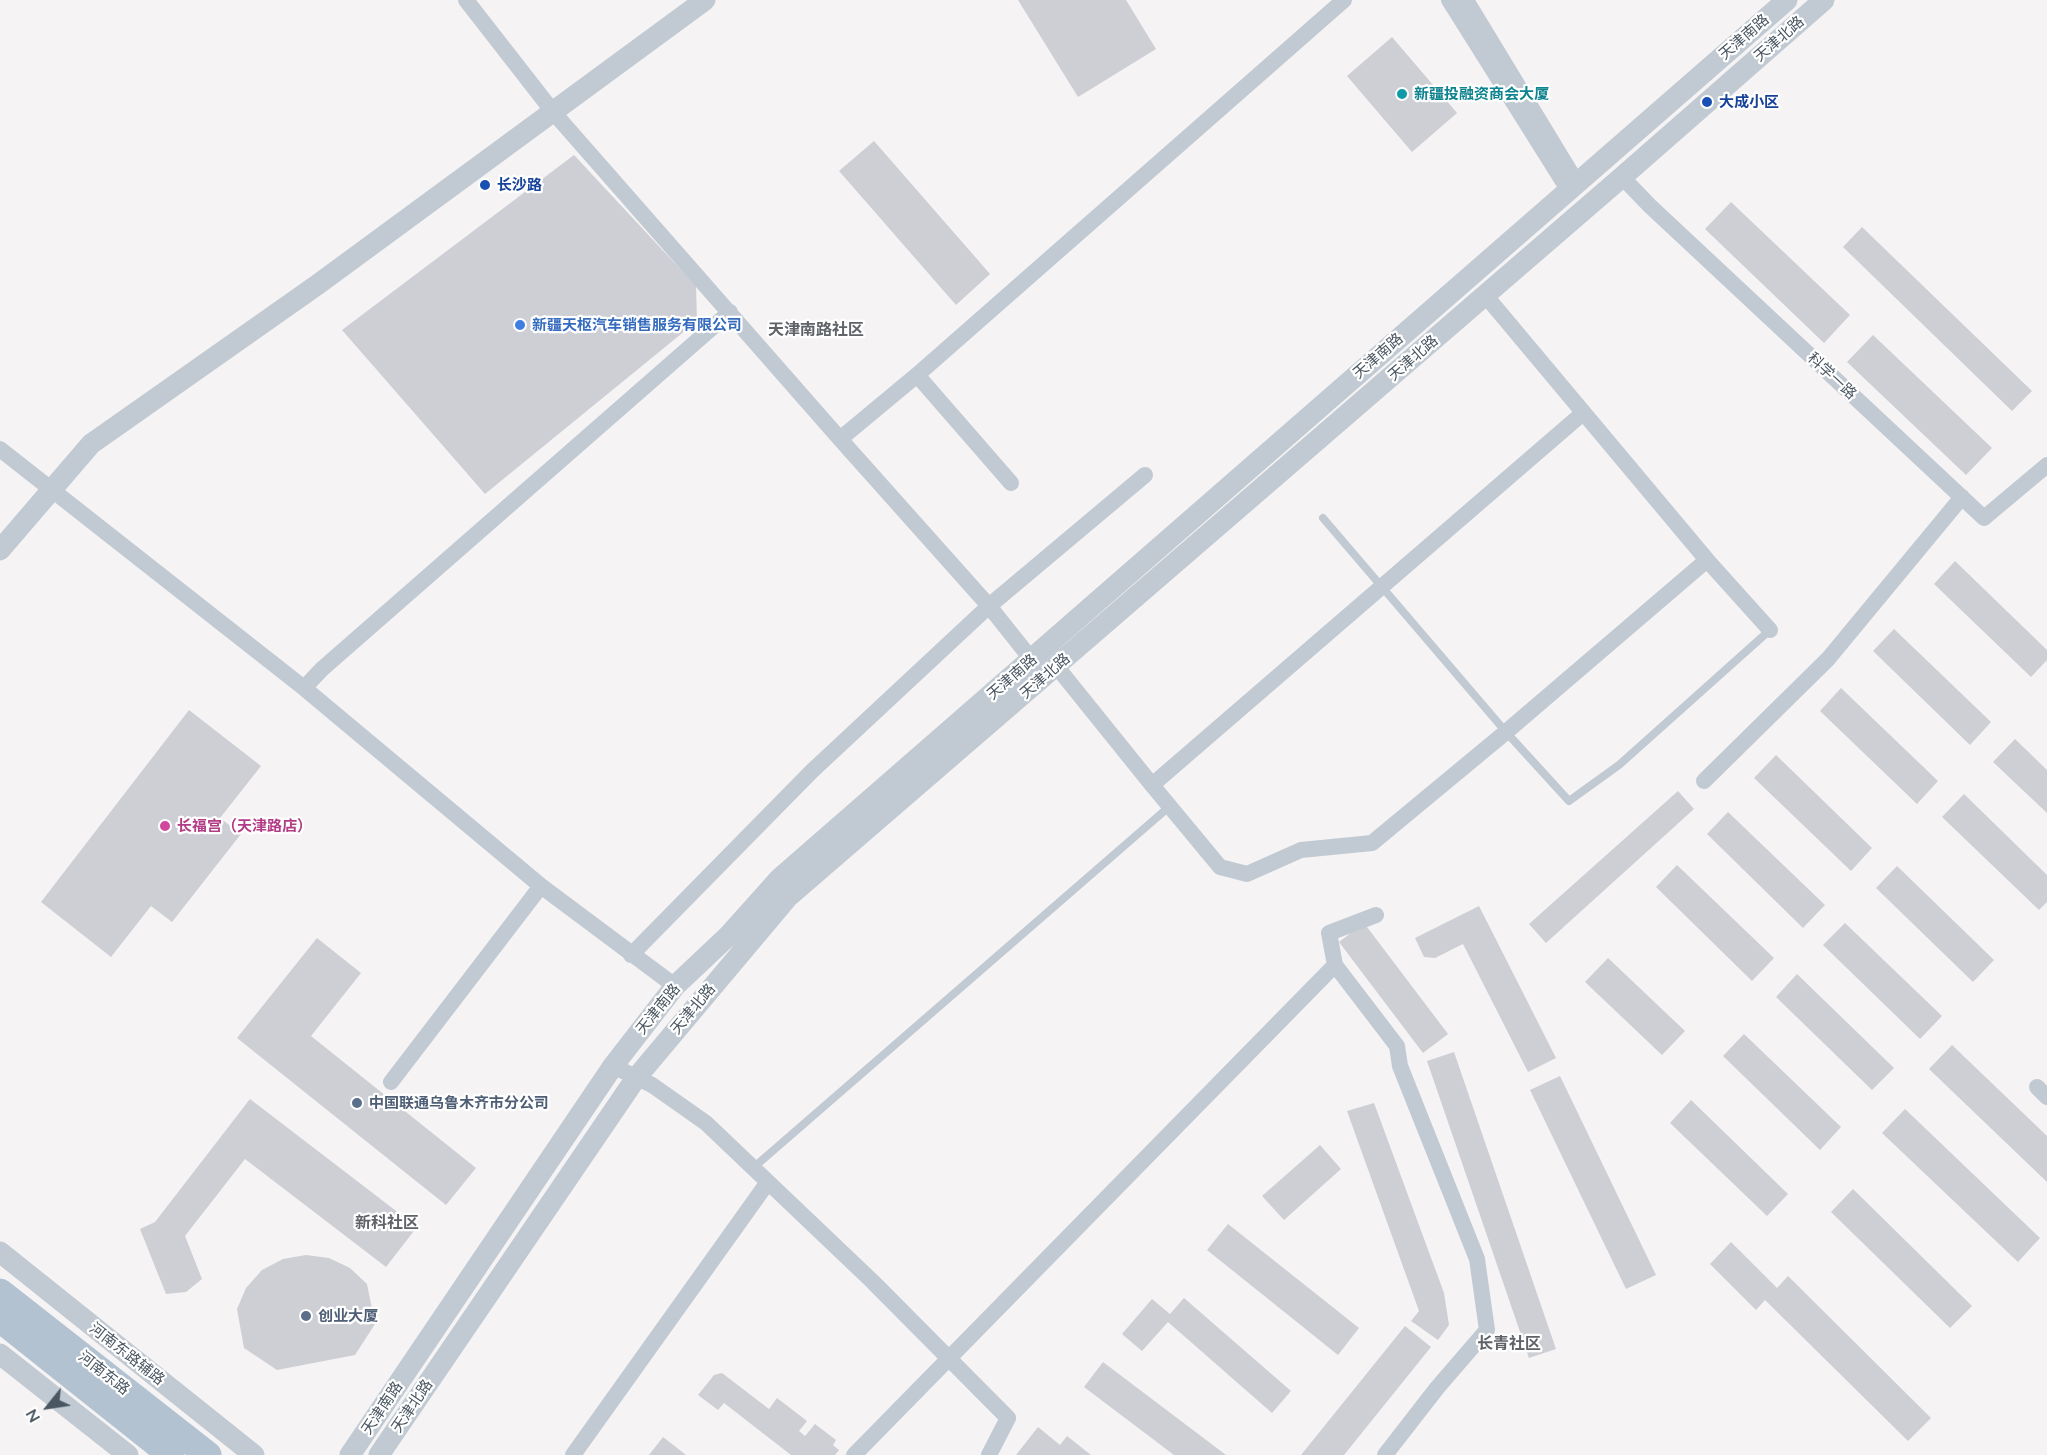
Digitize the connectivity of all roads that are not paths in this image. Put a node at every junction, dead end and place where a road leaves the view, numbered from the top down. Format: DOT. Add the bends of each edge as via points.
graph roads {
  1 [pos="466,0"];
  2 [pos="705,0"];
  3 [pos="1344,0"];
  4 [pos="1449,0"];
  5 [pos="1466,0"];
  6 [pos="1824,0"];
  7 [pos="1784,2"];
  8 [pos="1798,23"];
  9 [pos="554,113"];
  10 [pos="1622,177"];
  11 [pos="1573,188"];
  12 [pos="1485,295"];
  13 [pos="730,312"];
  14 [pos="1424,316"];
  15 [pos="1441,334"];
  16 [pos="917,375"];
  17 [pos="1583,413"];
  18 [pos="840,439"];
  19 [pos="0,449"];
  20 [pos="2047,465"];
  21 [pos="1145,475"];
  22 [pos="1011,483"];
  23 [pos="53,489"];
  24 [pos="1962,497"];
  25 [pos="1323,518"];
  26 [pos="0,550"];
  27 [pos="1707,560"];
  28 [pos="1383,587"];
  29 [pos="989,606"];
  30 [pos="1770,630"];
  31 [pos="1032,660"];
  32 [pos="1057,667"];
  33 [pos="304,688"];
  34 [pos="1506,732"];
  35 [pos="1704,781"];
  36 [pos="1152,785"];
  37 [pos="1170,807"];
  38 [pos="541,886"];
  39 [pos="1376,915"];
  40 [pos="630,955"];
  41 [pos="1335,964"];
  42 [pos="675,986"];
  43 [pos="613,1066"];
  44 [pos="636,1078"];
  45 [pos="391,1082"];
  46 [pos="753,1168"];
  47 [pos="768,1182"];
  48 [pos="0,1252"];
  49 [pos="0,1292"];
  50 [pos="0,1319"];
  51 [pos="0,1354"];
  52 [pos="949,1359"];
  53 [pos="128,1455"];
  54 [pos="171,1455"];
  55 [pos="208,1455"];
  56 [pos="255,1455"];
  57 [pos="350,1455"];
  58 [pos="379,1455"];
  59 [pos="573,1455"];
  60 [pos="854,1455"];
  61 [pos="988,1455"];
  62 [pos="1385,1455"];
  1 -- 9 [label="street"];
  2 -- 9 [label="street"];
  3 -- 16 [label="street"];
  4 -- 11 [label="street"];
  5 -- 11 [label="street"];
  6 -- 8 [label="street, 天津北路"];
  7 -- 8 [label="street"];
  7 -- 11 [label="street, 天津南路"];
  8 -- 10 [label="street, 天津北路"];
  9 -- 13 [label="street"];
  9 -- 23 [label="street" via="91,444"];
  10 -- 12 [label="street, 天津北路"];
  10 -- 24 [label="street, 科学一路"];
  11 -- 14 [label="street, 天津南路"];
  12 -- 15 [label="street, 天津北路"];
  12 -- 17 [label="street"];
  13 -- 18 [label="street"];
  13 -- 33 [label="street"];
  14 -- 15 [label="street"];
  14 -- 31 [label="street, 天津南路"];
  15 -- 32 [label="street, 天津北路"];
  16 -- 18 [label="street"];
  16 -- 22 [label="street"];
  17 -- 27 [label="street"];
  17 -- 28 [label="street"];
  18 -- 29 [label="street"];
  19 -- 23 [label="street"];
  20 -- 24 [label="street, 科学一路" via="1984,518"];
  21 -- 29 [label="street"];
  23 -- 26 [label="street"];
  23 -- 33 [label="street"];
  24 -- 35 [label="street" via="1828,658"];
  25 -- 28 [label="lane"];
  27 -- 30 [label="street"];
  27 -- 34 [label="street"];
  28 -- 34 [label="lane"];
  28 -- 36 [label="street"];
  29 -- 31 [label="street"];
  29 -- 40 [label="street" via="812,771"];
  30 -- 34 [label="lane" via="1620,765 1569,801"];
  31 -- 42 [label="street, 天津南路" via="779,879 728,936"];
  32 -- 36 [label="street"];
  32 -- 44 [label="street, 天津北路" via="788,897"];
  33 -- 38 [label="street"];
  34 -- 37 [label="street" via="1372,843 1301,850 1247,874 1220,867"];
  36 -- 37 [label="street"];
  37 -- 46 [label="lane"];
  38 -- 40 [label="street"];
  38 -- 45 [label="street"];
  39 -- 41 [label="street" via="1329,933"];
  40 -- 42 [label="street"];
  41 -- 52 [label="street"];
  41 -- 62 [label="street" via="1397,1046 1400,1066 1477,1259 1487,1330"];
  42 -- 43 [label="street, 天津南路"];
  43 -- 44 [label="street"];
  43 -- 57 [label="street, 天津南路"];
  44 -- 46 [label="street" via="706,1123"];
  44 -- 58 [label="street, 天津北路"];
  46 -- 47 [label="street"];
  47 -- 52 [label="street"];
  47 -- 59 [label="street"];
  48 -- 56 [label="street, 河南东路辅路"];
  49 -- 55 [label="main road, 河南东路"];
  50 -- 54 [label="main road, 河南东路"];
  51 -- 53 [label="street"];
  52 -- 60 [label="street"];
  52 -- 61 [label="street" via="1008,1419"];
}
